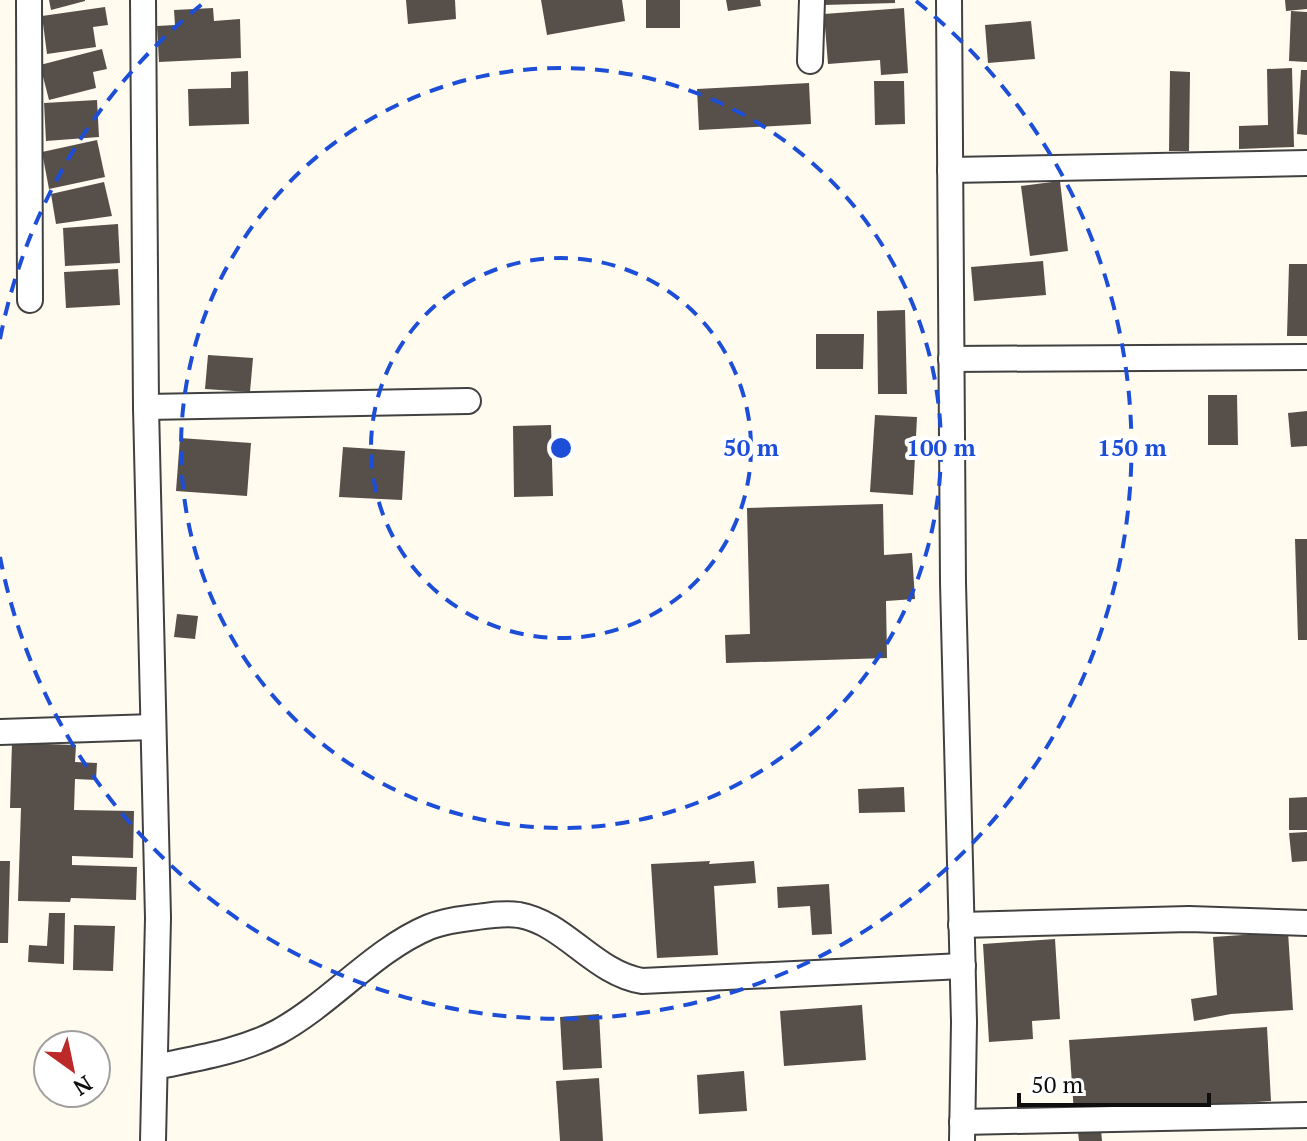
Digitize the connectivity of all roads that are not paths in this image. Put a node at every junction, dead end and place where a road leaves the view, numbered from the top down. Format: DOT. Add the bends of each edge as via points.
graph roads {
  1 [pos="29,0"];
  2 [pos="143,0"];
  3 [pos="812,0"];
  4 [pos="949,0"];
  5 [pos="810,61"];
  6 [pos="1307,163"];
  7 [pos="950,170"];
  8 [pos="30,300"];
  9 [pos="1307,357"];
  10 [pos="951,359"];
  11 [pos="468,401"];
  12 [pos="146,407"];
  13 [pos="153,727"];
  14 [pos="0,732"];
  15 [pos="1307,923"];
  16 [pos="961,925"];
  17 [pos="963,966"];
  18 [pos="155,1067"];
  19 [pos="1307,1115"];
  20 [pos="962,1131"];
  21 [pos="153,1141"];
  1 -- 8 [label="street"];
  2 -- 12 [label="street"];
  3 -- 5 [label="street"];
  4 -- 7 [label="street"];
  6 -- 7 [label="street"];
  7 -- 10 [label="street"];
  9 -- 10 [label="street"];
  10 -- 16 [label="street"];
  11 -- 12 [label="street"];
  12 -- 13 [label="street"];
  13 -- 14 [label="street"];
  13 -- 18 [label="street"];
  15 -- 16 [label="street" via="1189,919"];
  16 -- 17 [label="street"];
  17 -- 18 [label="street" via="642,981 612,972 536,921 499,914 446,921 410,936 304,1016 243,1048"];
  17 -- 20 [label="street"];
  18 -- 21 [label="street"];
  19 -- 20 [label="street"];
}
